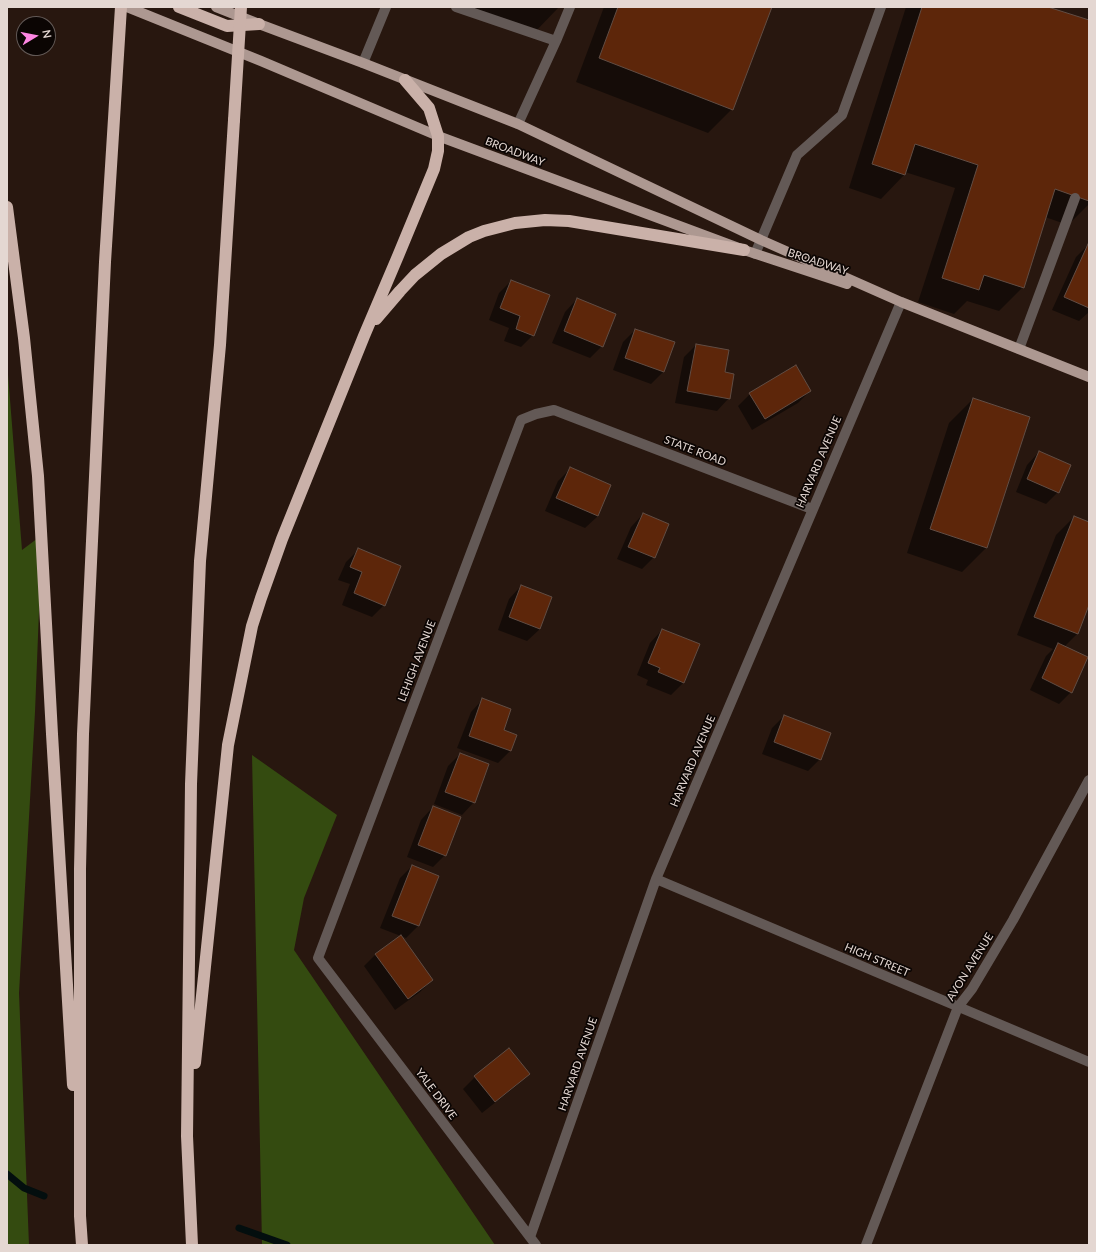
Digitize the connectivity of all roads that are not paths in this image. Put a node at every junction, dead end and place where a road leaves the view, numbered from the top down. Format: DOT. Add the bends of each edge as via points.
graph roads {
  1 [pos="121,7"];
  2 [pos="126,7"];
  3 [pos="179,7"];
  4 [pos="216,7"];
  5 [pos="241,7"];
  6 [pos="386,7"];
  7 [pos="456,7"];
  8 [pos="570,7"];
  9 [pos="881,7"];
  10 [pos="259,24"];
  11 [pos="556,40"];
  12 [pos="363,63"];
  13 [pos="405,80"];
  14 [pos="518,124"];
  15 [pos="438,136"];
  16 [pos="1075,198"];
  17 [pos="7,207"];
  18 [pos="761,240"];
  19 [pos="749,252"];
  20 [pos="901,302"];
  21 [pos="364,336"];
  22 [pos="1019,349"];
  23 [pos="1089,377"];
  24 [pos="569,416"];
  25 [pos="812,509"];
  26 [pos="1089,780"];
  27 [pos="656,879"];
  28 [pos="318,958"];
  29 [pos="958,1007"];
  30 [pos="1089,1062"];
  31 [pos="187,1136"];
  32 [pos="80,1216"];
  33 [pos="533,1241"];
  34 [pos="82,1245"];
  35 [pos="192,1245"];
  36 [pos="866,1245"];
  1 -- 32 [label="highway" via="105,262 83,734 80,869"];
  2 -- 15 [label="main road, BROADWAY"];
  3 -- 10 [label="highway" via="227,26"];
  4 -- 10 [label="main road, BROADWAY"];
  5 -- 31 [label="highway, bridge" via="220,345 200,569 190,784"];
  6 -- 12 [label="street"];
  7 -- 11 [label="street"];
  8 -- 11 [label="street"];
  9 -- 18 [label="street" via="842,115 797,155"];
  10 -- 12 [label="main road, BROADWAY"];
  11 -- 14 [label="street"];
  12 -- 13 [label="main road, BROADWAY"];
  13 -- 14 [label="main road, BROADWAY"];
  13 -- 15 [label="highway" via="429,108"];
  14 -- 18 [label="main road, BROADWAY"];
  15 -- 19 [label="main road, BROADWAY"];
  15 -- 21 [label="highway" via="434,169"];
  16 -- 22 [label="street"];
  17 -- 32 [label="highway" via="38,476"];
  18 -- 19 [label="street"];
  18 -- 20 [label="main road, BROADWAY"];
  19 -- 20 [label="main road, BROADWAY"];
  19 -- 21 [label="highway" via="569,221 530,220 501,225 469,237 428,264 388,304"];
  20 -- 22 [label="main road, BROADWAY"];
  20 -- 25 [label="street, HARVARD AVENUE"];
  21 -- 31 [label="highway" via="271,568 252,626 243,665 228,745"];
  22 -- 23 [label="main road, BROADWAY"];
  24 -- 25 [label="street, STATE ROAD"];
  24 -- 28 [label="street, LEHIGH AVENUE" via="554,410 521,420"];
  25 -- 27 [label="street, HARVARD AVENUE"];
  26 -- 29 [label="street, AVON AVENUE" via="1013,920 972,989"];
  27 -- 29 [label="street, HIGH STREET"];
  27 -- 33 [label="street, HARVARD AVENUE"];
  28 -- 33 [label="street, YALE DRIVE"];
  29 -- 30 [label="street, HIGH STREET"];
  29 -- 36 [label="street, AVON AVENUE"];
  31 -- 35 [label="highway"];
  32 -- 34 [label="highway"];
}
